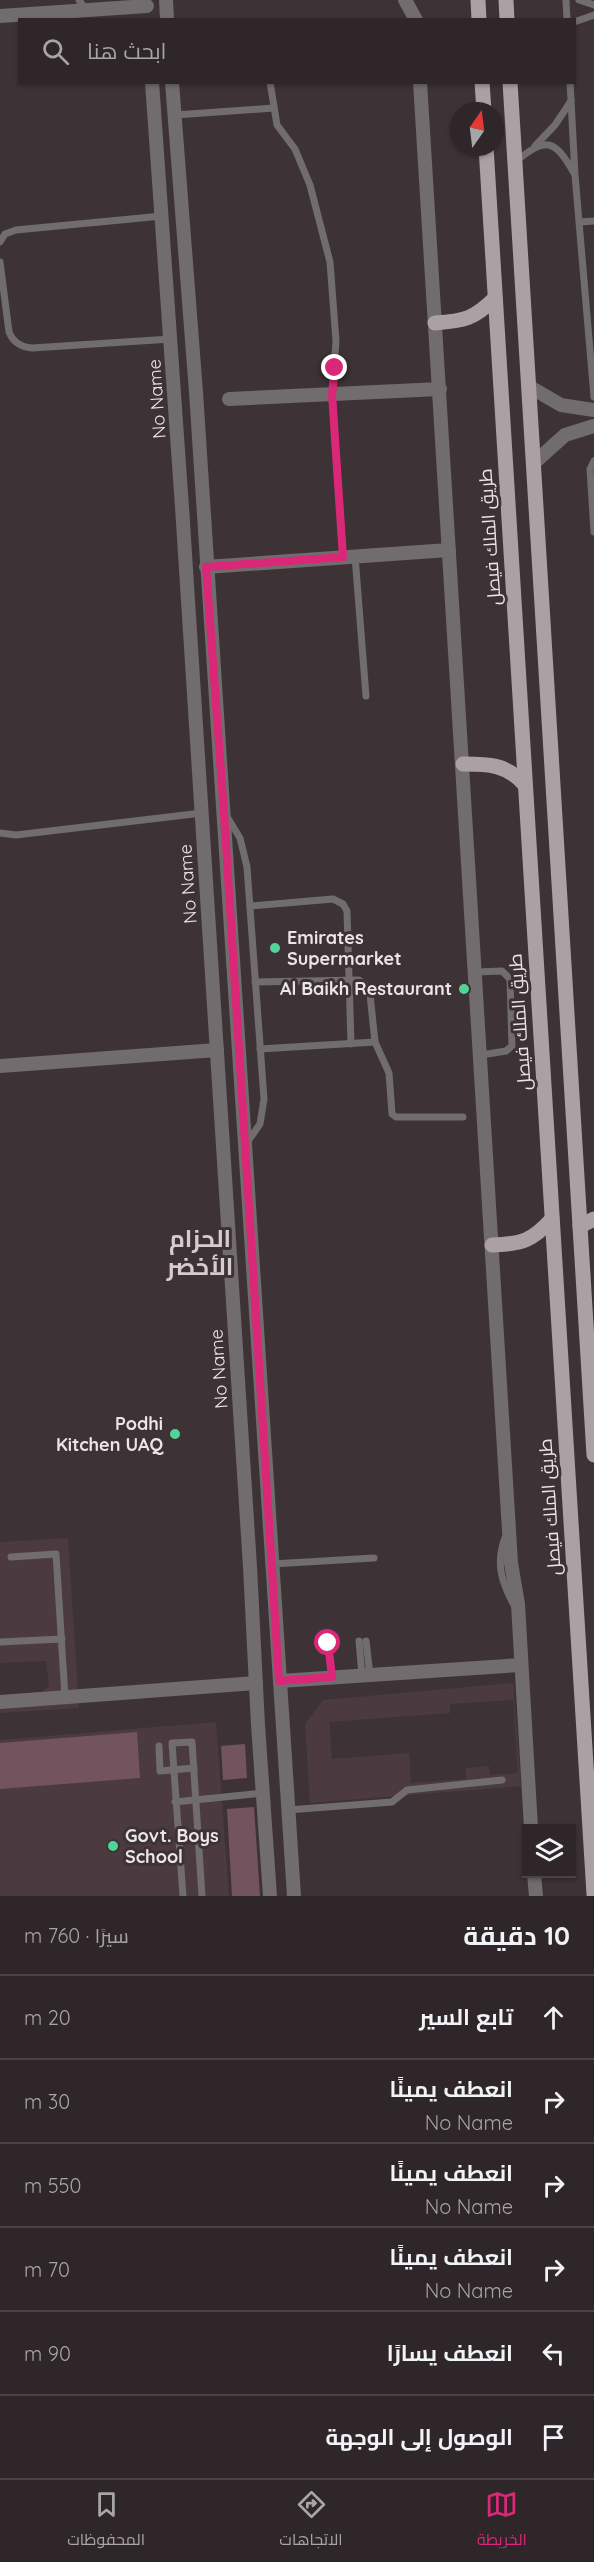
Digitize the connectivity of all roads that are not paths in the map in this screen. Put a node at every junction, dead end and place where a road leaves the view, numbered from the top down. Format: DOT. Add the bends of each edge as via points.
graph roads {
  1 [pos="166,0"];
  2 [pos="405,0"];
  3 [pos="478,0"];
  4 [pos="506,0"];
  5 [pos="566,0"];
  6 [pos="579,0"];
  7 [pos="83,5"];
  8 [pos="594,5"];
  9 [pos="147,8"];
  10 [pos="594,15"];
  11 [pos="0,16"];
  12 [pos="167,18"];
  13 [pos="415,18"];
  14 [pos="479,18"];
  15 [pos="507,18"];
  16 [pos="567,18"];
  17 [pos="576,21"];
  18 [pos="152,84"];
  19 [pos="172,84"];
  20 [pos="270,84"];
  21 [pos="420,84"];
  22 [pos="482,84"];
  23 [pos="510,84"];
  24 [pos="570,84"];
  25 [pos="571,101"];
  26 [pos="483,102"];
  27 [pos="273,108"];
  28 [pos="175,115"];
  29 [pos="535,146"];
  30 [pos="487,156"];
  31 [pos="515,162"];
  32 [pos="575,175"];
  33 [pos="162,216"];
  34 [pos="594,221"];
  35 [pos="580,222"];
  36 [pos="0,242"];
  37 [pos="0,262"];
  38 [pos="1,293"];
  39 [pos="495,298"];
  40 [pos="435,323"];
  41 [pos="171,339"];
  42 [pos="530,387"];
  43 [pos="440,389"];
  44 [pos="332,394"];
  45 [pos="594,397"];
  46 [pos="229,399"];
  47 [pos="594,410"];
  48 [pos="594,426"];
  49 [pos="594,461"];
  50 [pos="535,462"];
  51 [pos="594,532"];
  52 [pos="449,550"];
  53 [pos="349,557"];
  54 [pos="206,567"];
  55 [pos="366,696"];
  56 [pos="463,764"];
  57 [pos="525,785"];
  58 [pos="202,813"];
  59 [pos="224,813"];
  60 [pos="0,833"];
  61 [pos="250,906"];
  62 [pos="476,972"];
  63 [pos="349,978"];
  64 [pos="255,982"];
  65 [pos="375,1042"];
  66 [pos="351,1044"];
  67 [pos="260,1049"];
  68 [pos="217,1050"];
  69 [pos="481,1055"];
  70 [pos="0,1066"];
  71 [pos="463,1117"];
  72 [pos="246,1144"];
  73 [pos="552,1219"];
  74 [pos="587,1222"];
  75 [pos="492,1245"];
  76 [pos="594,1455"];
  77 [pos="11,1557"];
  78 [pos="374,1558"];
  79 [pos="272,1564"];
  80 [pos="62,1639"];
  81 [pos="362,1641"];
  82 [pos="0,1642"];
  83 [pos="328,1643"];
  84 [pos="520,1665"];
  85 [pos="366,1675"];
  86 [pos="332,1677"];
  87 [pos="279,1681"];
  88 [pos="256,1683"];
  89 [pos="65,1697"];
  90 [pos="0,1702"];
  91 [pos="159,1746"];
  92 [pos="194,1768"];
  93 [pos="173,1770"];
  94 [pos="502,1780"];
  95 [pos="262,1793"];
  96 [pos="196,1799"];
  97 [pos="175,1802"];
  98 [pos="288,1810"];
  99 [pos="531,1824"];
  100 [pos="534,1878"];
  101 [pos="594,1894"];
  102 [pos="183,1896"];
  103 [pos="202,1896"];
  104 [pos="270,1896"];
  105 [pos="294,1896"];
  106 [pos="536,1896"];
  1 -- 12 [label="street"];
  2 -- 13 [label="street"];
  3 -- 14 [label="main road"];
  4 -- 15 [label="main road"];
  5 -- 16 [label="lane"];
  6 -- 8 [label="lane"];
  7 -- 9 [label="street"];
  7 -- 11 [label="street"];
  10 -- 17 [label="lane"];
  18 -- 33 [label="street, No Name"];
  19 -- 28 [label="street"];
  20 -- 27 [label="lane"];
  21 -- 40 [label="street"];
  22 -- 26 [label="main road"];
  23 -- 31 [label="main road"];
  24 -- 25 [label="lane"];
  25 -- 29 [label="lane"];
  25 -- 32 [label="lane"];
  27 -- 28 [label="lane"];
  27 -- 44 [label="lane" via="279,131 295,149 310,184 328,253 336,314"];
  28 -- 54 [label="street"];
  29 -- 31 [label="lane"];
  29 -- 32 [label="lane" via="548,145 559,150"];
  30 -- 39 [label="main road, طريق الملك فيصل"];
  31 -- 42 [label="main road"];
  32 -- 35 [label="lane"];
  33 -- 36 [label="lane" via="16,230 5,234"];
  33 -- 41 [label="street, No Name"];
  34 -- 35 [label="lane"];
  35 -- 45 [label="lane"];
  37 -- 38 [label="lane"];
  38 -- 41 [label="lane" via="9,332 22,346"];
  39 -- 40 [label="main road" via="475,316"];
  39 -- 57 [label="main road, طريق الملك فيصل"];
  40 -- 43 [label="street"];
  41 -- 58 [label="street, No Name"];
  42 -- 47 [label="street" via="561,405"];
  42 -- 50 [label="main road"];
  43 -- 44 [label="street"];
  43 -- 52 [label="street"];
  44 -- 46 [label="street"];
  44 -- 53 [label="lane"];
  48 -- 50 [label="street" via="566,435"];
  49 -- 51 [label="lane" via="590,469"];
  50 -- 74 [label="main road"];
  52 -- 53 [label="street"];
  52 -- 56 [label="street"];
  53 -- 54 [label="street"];
  53 -- 55 [label="lane"];
  54 -- 59 [label="street"];
  56 -- 57 [label="main road" via="504,768"];
  56 -- 62 [label="street"];
  57 -- 73 [label="main road, طريق الملك فيصل"];
  58 -- 60 [label="lane" via="16,835"];
  58 -- 68 [label="street, No Name"];
  59 -- 61 [label="lane" via="245,852"];
  59 -- 72 [label="street"];
  61 -- 63 [label="lane" via="340,901 347,911"];
  61 -- 64 [label="lane"];
  62 -- 69 [label="street"];
  62 -- 69 [label="lane" via="502,971 510,980 512,1046 506,1051"];
  63 -- 64 [label="lane"];
  63 -- 65 [label="lane" via="366,985 370,994"];
  63 -- 66 [label="lane"];
  64 -- 67 [label="lane"];
  65 -- 66 [label="lane"];
  65 -- 71 [label="lane" via="389,1073 393,1116"];
  66 -- 67 [label="lane"];
  67 -- 72 [label="lane" via="263,1116"];
  68 -- 70 [label="street"];
  68 -- 88 [label="street, No Name"];
  69 -- 75 [label="street"];
  72 -- 79 [label="street"];
  73 -- 75 [label="main road" via="525,1241"];
  73 -- 101 [label="main road, طريق الملك فيصل"];
  74 -- 76 [label="main road"];
  75 -- 84 [label="street"];
  77 -- 80 [label="lane" via="56,1554"];
  78 -- 79 [label="lane"];
  79 -- 87 [label="street"];
  80 -- 82 [label="lane"];
  80 -- 89 [label="lane"];
  81 -- 85 [label="lane"];
  83 -- 86 [label="lane"];
  84 -- 85 [label="street"];
  84 -- 99 [label="street"];
  85 -- 86 [label="street"];
  86 -- 87 [label="street"];
  87 -- 98 [label="street"];
  88 -- 89 [label="street"];
  88 -- 95 [label="street, No Name"];
  89 -- 90 [label="street"];
  91 -- 93 [label="lane" via="160,1771"];
  92 -- 93 [label="lane"];
  92 -- 93 [label="lane" via="192,1742 172,1743"];
  92 -- 96 [label="lane"];
  93 -- 97 [label="lane"];
  94 -- 98 [label="lane" via="407,1790 392,1802"];
  95 -- 96 [label="lane"];
  95 -- 104 [label="street, No Name"];
  96 -- 97 [label="lane"];
  96 -- 103 [label="lane"];
  97 -- 102 [label="lane"];
  98 -- 105 [label="street"];
  100 -- 106 [label="street"];
}
